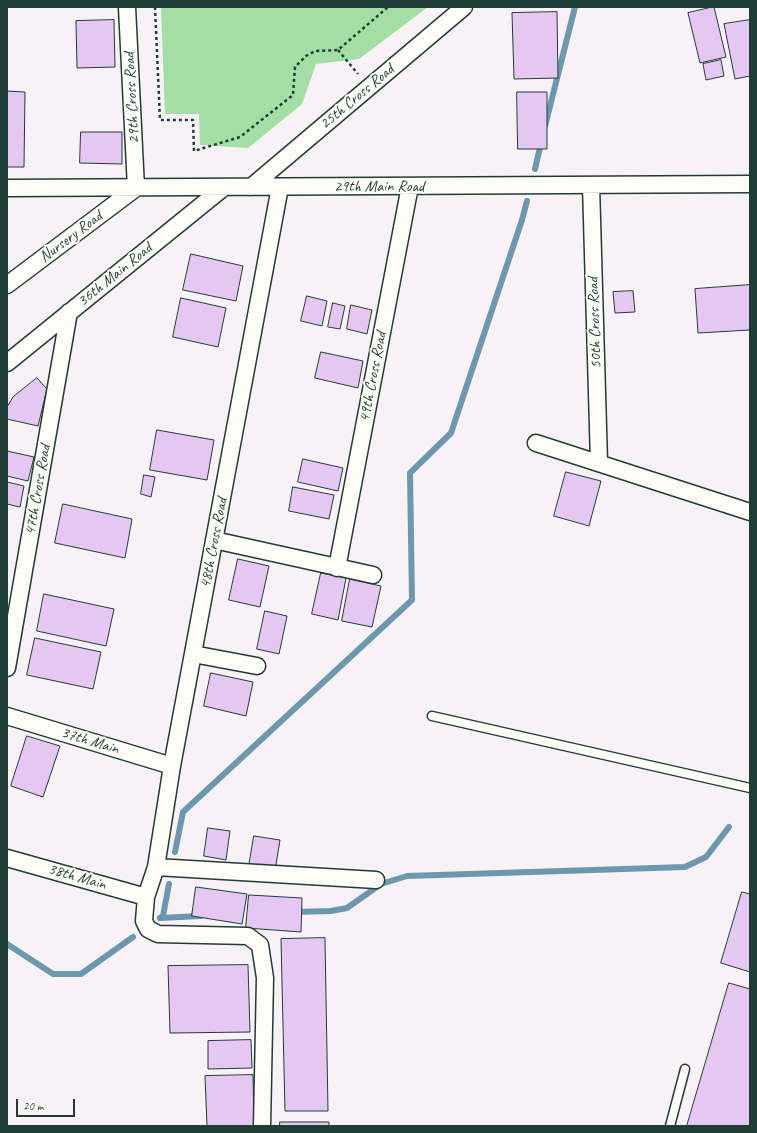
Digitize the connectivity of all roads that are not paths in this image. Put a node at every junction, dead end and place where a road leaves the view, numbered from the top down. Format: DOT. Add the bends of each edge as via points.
graph roads {
  1 [pos="127,7"];
  2 [pos="464,7"];
  3 [pos="750,184"];
  4 [pos="591,185"];
  5 [pos="410,186"];
  6 [pos="251,187"];
  7 [pos="280,187"];
  8 [pos="7,188"];
  9 [pos="136,188"];
  10 [pos="223,188"];
  11 [pos="7,285"];
  12 [pos="69,312"];
  13 [pos="7,363"];
  14 [pos="536,443"];
  15 [pos="599,462"];
  16 [pos="750,512"];
  17 [pos="214,540"];
  18 [pos="337,568"];
  19 [pos="373,575"];
  20 [pos="193,654"];
  21 [pos="257,666"];
  22 [pos="7,668"];
  23 [pos="7,716"];
  24 [pos="432,716"];
  25 [pos="172,766"];
  26 [pos="750,788"];
  27 [pos="7,858"];
  28 [pos="156,867"];
  29 [pos="376,880"];
  30 [pos="146,897"];
  31 [pos="685,1069"];
  32 [pos="262,1126"];
  33 [pos="670,1126"];
  1 -- 9 [label="street, 29th Cross Road"];
  2 -- 6 [label="street, 25th Cross Road"];
  3 -- 4 [label="street, 29th Main Road"];
  4 -- 5 [label="street, 29th Main Road"];
  4 -- 15 [label="street, 50th Cross Road"];
  5 -- 7 [label="street, 29th Main Road"];
  5 -- 18 [label="street, 49th Cross Road"];
  6 -- 7 [label="street, 29th Main Road"];
  6 -- 10 [label="street, 29th Main Road"];
  7 -- 17 [label="street, 48th Cross Road"];
  8 -- 9 [label="street, 29th Main Road"];
  9 -- 10 [label="street, 29th Main Road"];
  9 -- 11 [label="street, Nursery Road"];
  10 -- 12 [label="street, 36th Main Road"];
  12 -- 13 [label="street, 36th Main Road"];
  12 -- 22 [label="street, 47th Cross Road"];
  14 -- 15 [label="street"];
  15 -- 16 [label="street"];
  17 -- 18 [label="street"];
  17 -- 20 [label="street, 48th Cross Road"];
  18 -- 19 [label="street"];
  20 -- 21 [label="street"];
  20 -- 25 [label="street, 48th Cross Road"];
  23 -- 25 [label="street, 37th Main"];
  24 -- 26 [label="lane"];
  25 -- 28 [label="street, 48th Cross Road"];
  27 -- 30 [label="street, 38th Main"];
  28 -- 29 [label="street"];
  28 -- 30 [label="street, 48th Cross Road"];
  30 -- 32 [label="street, 48th Cross Road" via="144,921 148,929 158,934 248,936 260,945 265,978"];
  31 -- 33 [label="lane"];
}
